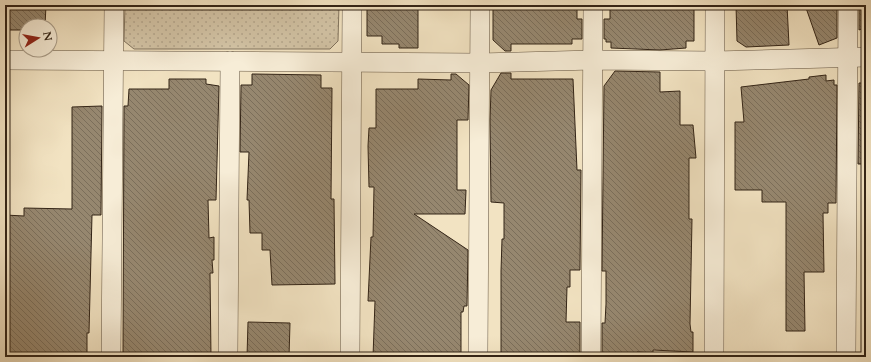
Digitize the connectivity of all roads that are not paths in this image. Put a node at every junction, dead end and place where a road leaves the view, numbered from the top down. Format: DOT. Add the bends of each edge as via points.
graph roads {
  1 [pos="114,5"];
  2 [pos="352,5"];
  3 [pos="480,5"];
  4 [pos="593,5"];
  5 [pos="715,5"];
  6 [pos="848,5"];
  7 [pos="847,58"];
  8 [pos="866,58"];
  9 [pos="5,60"];
  10 [pos="113,60"];
  11 [pos="593,60"];
  12 [pos="230,61"];
  13 [pos="715,61"];
  14 [pos="352,62"];
  15 [pos="479,63"];
  16 [pos="111,357"];
  17 [pos="228,357"];
  18 [pos="350,357"];
  19 [pos="478,357"];
  20 [pos="592,357"];
  21 [pos="714,357"];
  22 [pos="846,357"];
  1 -- 10 [label="street"];
  2 -- 14 [label="street"];
  3 -- 15 [label="street"];
  4 -- 11 [label="street"];
  5 -- 13 [label="street"];
  6 -- 7 [label="street"];
  7 -- 8 [label="street"];
  7 -- 13 [label="street"];
  7 -- 22 [label="street"];
  9 -- 10 [label="street"];
  10 -- 12 [label="street"];
  10 -- 16 [label="street"];
  11 -- 13 [label="street"];
  11 -- 15 [label="street"];
  11 -- 20 [label="street"];
  12 -- 14 [label="street"];
  12 -- 17 [label="street"];
  13 -- 21 [label="street"];
  14 -- 15 [label="street"];
  14 -- 18 [label="street"];
  15 -- 19 [label="street"];
}
